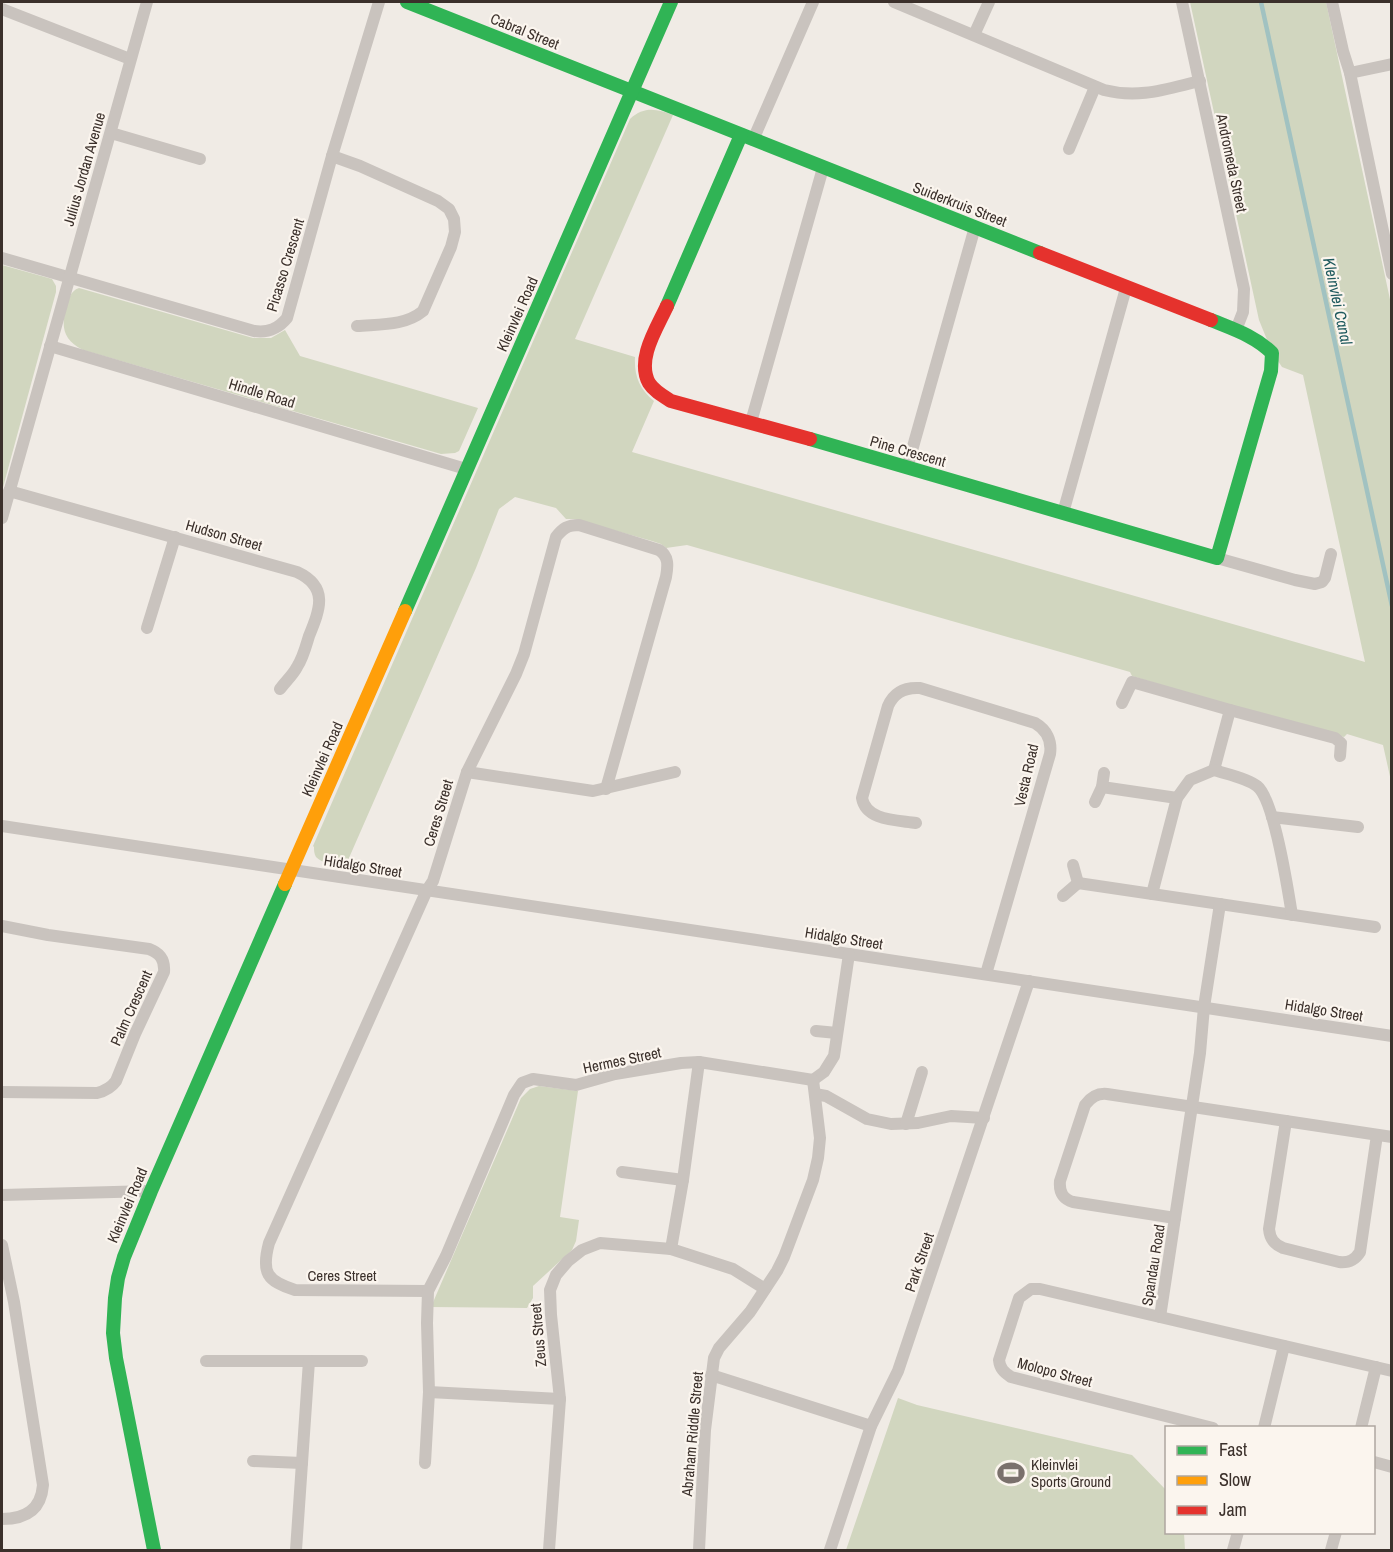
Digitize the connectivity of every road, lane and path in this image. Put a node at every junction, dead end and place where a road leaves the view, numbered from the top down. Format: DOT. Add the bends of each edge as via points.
graph roads {
  1 [pos="147,2"];
  2 [pos="379,2"];
  3 [pos="407,2"];
  4 [pos="671,2"];
  5 [pos="813,2"];
  6 [pos="894,2"];
  7 [pos="989,2"];
  8 [pos="1182,2"];
  9 [pos="1332,2"];
  10 [pos="2,9"];
  11 [pos="974,35"];
  12 [pos="130,59"];
  13 [pos="1392,64"];
  14 [pos="1350,73"];
  15 [pos="1200,81"];
  16 [pos="1095,87"];
  17 [pos="632,92"];
  18 [pos="111,133"];
  19 [pos="747,138"];
  20 [pos="1069,148"];
  21 [pos="332,156"];
  22 [pos="200,159"];
  23 [pos="823,168"];
  24 [pos="975,227"];
  25 [pos="2,258"];
  26 [pos="1392,274"];
  27 [pos="68,278"];
  28 [pos="1126,288"];
  29 [pos="357,326"];
  30 [pos="1236,330"];
  31 [pos="50,346"];
  32 [pos="751,422"];
  33 [pos="907,468"];
  34 [pos="466,469"];
  35 [pos="9,491"];
  36 [pos="1063,513"];
  37 [pos="2,518"];
  38 [pos="175,537"];
  39 [pos="1331,554"];
  40 [pos="1217,558"];
  41 [pos="147,628"];
  42 [pos="280,689"];
  43 [pos="1122,703"];
  44 [pos="1230,710"];
  45 [pos="1340,756"];
  46 [pos="1214,770"];
  47 [pos="467,772"];
  48 [pos="675,772"];
  49 [pos="1104,773"];
  50 [pos="1102,787"];
  51 [pos="606,789"];
  52 [pos="1177,798"];
  53 [pos="1095,802"];
  54 [pos="1272,817"];
  55 [pos="916,824"];
  56 [pos="2,826"];
  57 [pos="1358,827"];
  58 [pos="1073,865"];
  59 [pos="292,870"];
  60 [pos="1078,883"];
  61 [pos="427,891"];
  62 [pos="1152,894"];
  63 [pos="1063,896"];
  64 [pos="1220,904"];
  65 [pos="1292,915"];
  66 [pos="2,926"];
  67 [pos="1376,927"];
  68 [pos="849,954"];
  69 [pos="986,975"];
  70 [pos="1029,981"];
  71 [pos="1204,1007"];
  72 [pos="816,1031"];
  73 [pos="837,1033"];
  74 [pos="1392,1036"];
  75 [pos="699,1062"];
  76 [pos="922,1072"];
  77 [pos="813,1080"];
  78 [pos="2,1092"];
  79 [pos="815,1094"];
  80 [pos="1192,1107"];
  81 [pos="984,1118"];
  82 [pos="1286,1121"];
  83 [pos="906,1124"];
  84 [pos="1377,1135"];
  85 [pos="1392,1137"];
  86 [pos="622,1172"];
  87 [pos="682,1180"];
  88 [pos="151,1191"];
  89 [pos="2,1195"];
  90 [pos="1175,1218"];
  91 [pos="2,1245"];
  92 [pos="671,1249"];
  93 [pos="765,1289"];
  94 [pos="428,1291"];
  95 [pos="1160,1317"];
  96 [pos="1284,1346"];
  97 [pos="309,1360"];
  98 [pos="362,1360"];
  99 [pos="206,1361"];
  100 [pos="1376,1367"];
  101 [pos="1392,1371"];
  102 [pos="711,1375"];
  103 [pos="429,1392"];
  104 [pos="560,1399"];
  105 [pos="871,1426"];
  106 [pos="1205,1426"];
  107 [pos="1264,1426"];
  108 [pos="1361,1426"];
  109 [pos="253,1461"];
  110 [pos="1375,1462"];
  111 [pos="302,1463"];
  112 [pos="425,1463"];
  113 [pos="1392,1467"];
  114 [pos="2,1519"];
  115 [pos="1238,1534"];
  116 [pos="1336,1534"];
  117 [pos="154,1551"];
  118 [pos="296,1551"];
  119 [pos="549,1551"];
  120 [pos="699,1551"];
  121 [pos="830,1551"];
  122 [pos="1233,1551"];
  123 [pos="1331,1551"];
  1 -- 12 [label="street, Julius Jordan Avenue"];
  2 -- 21 [label="street, Picasso Crescent"];
  3 -- 17 [label="street, Cabral Street"];
  4 -- 17 [label="street, Kleinvlei Road"];
  5 -- 19 [label="street"];
  6 -- 11 [label="street"];
  7 -- 11 [label="street"];
  8 -- 15 [label="street, Andromeda Street"];
  9 -- 14 [label="street"];
  10 -- 12 [label="street"];
  11 -- 16 [label="street"];
  12 -- 18 [label="street, Julius Jordan Avenue"];
  13 -- 14 [label="street"];
  14 -- 26 [label="street"];
  15 -- 16 [label="street" via="1138,94 1119,94"];
  15 -- 30 [label="street, Andromeda Street" via="1244,289 1243,312"];
  16 -- 20 [label="street"];
  17 -- 19 [label="street, Suiderkruis Street"];
  17 -- 34 [label="street, Kleinvlei Road"];
  18 -- 22 [label="street"];
  18 -- 27 [label="street, Julius Jordan Avenue"];
  19 -- 23 [label="street, Suiderkruis Street"];
  19 -- 32 [label="street, Pine Crescent" via="647,351 645,367 649,382 664,398"];
  21 -- 27 [label="street, Picasso Crescent" via="287,318 275,328 254,331"];
  21 -- 29 [label="street" via="438,201 454,219 451,248 423,311 400,322"];
  23 -- 24 [label="street, Suiderkruis Street"];
  23 -- 32 [label="street"];
  24 -- 28 [label="street, Suiderkruis Street"];
  24 -- 33 [label="street"];
  25 -- 27 [label="street, Picasso Crescent"];
  27 -- 31 [label="street, Julius Jordan Avenue"];
  28 -- 30 [label="street, Suiderkruis Street"];
  28 -- 36 [label="street"];
  30 -- 40 [label="street, Suiderkruis Street" via="1262,343 1272,353 1271,371"];
  31 -- 34 [label="street, Hindle Road"];
  31 -- 35 [label="street, Julius Jordan Avenue"];
  32 -- 33 [label="street, Pine Crescent"];
  33 -- 36 [label="street, Pine Crescent"];
  34 -- 59 [label="street, Kleinvlei Road"];
  35 -- 37 [label="street, Julius Jordan Avenue"];
  35 -- 38 [label="street, Hudson Street"];
  36 -- 40 [label="street, Pine Crescent"];
  38 -- 41 [label="street"];
  38 -- 42 [label="street, Hudson Street" via="297,572 313,582 320,607 298,666"];
  39 -- 40 [label="street" via="1325,578 1315,584"];
  43 -- 44 [label="street" via="1132,682"];
  44 -- 45 [label="street" via="1335,738 1341,743"];
  44 -- 46 [label="street"];
  46 -- 52 [label="street" via="1190,780"];
  46 -- 54 [label="street" via="1258,786"];
  47 -- 51 [label="street" via="584,791"];
  47 -- 51 [label="street, Ceres Street" via="524,654 556,537 564,527 579,525 658,550 668,565"];
  47 -- 61 [label="street, Ceres Street"];
  48 -- 51 [label="street"];
  49 -- 50 [label="street"];
  50 -- 52 [label="street"];
  50 -- 53 [label="street"];
  52 -- 62 [label="street"];
  54 -- 57 [label="street"];
  54 -- 65 [label="street"];
  55 -- 69 [label="street, Vesta Road" via="878,817 863,805 862,798 889,702 900,691 920,688 1035,723 1045,731 1050,754"];
  56 -- 59 [label="street, Hidalgo Street"];
  58 -- 60 [label="street"];
  59 -- 61 [label="street, Hidalgo Street"];
  59 -- 88 [label="street, Kleinvlei Road"];
  60 -- 62 [label="street"];
  60 -- 63 [label="street"];
  61 -- 68 [label="street, Hidalgo Street"];
  61 -- 94 [label="street, Ceres Street" via="264,1261 272,1280 295,1290"];
  62 -- 64 [label="street"];
  64 -- 65 [label="street"];
  64 -- 71 [label="street, Spandau Road"];
  65 -- 67 [label="street"];
  66 -- 78 [label="street, Palm Crescent" via="149,949 159,954 165,966 112,1086 97,1093"];
  68 -- 69 [label="street, Hidalgo Street"];
  68 -- 73 [label="street"];
  69 -- 70 [label="street, Hidalgo Street"];
  70 -- 71 [label="street, Hidalgo Street"];
  70 -- 81 [label="street, Park Street"];
  71 -- 74 [label="street, Hidalgo Street"];
  71 -- 80 [label="street, Spandau Road"];
  72 -- 73 [label="street"];
  73 -- 77 [label="street" via="831,1062"];
  75 -- 77 [label="street, Hermes Street"];
  75 -- 87 [label="street"];
  75 -- 94 [label="street, Hermes Street" via="627,1071 576,1085 533,1079 522,1083"];
  76 -- 83 [label="street"];
  77 -- 79 [label="street, Abraham Riddle Street"];
  79 -- 83 [label="street" via="867,1119"];
  79 -- 93 [label="street, Abraham Riddle Street" via="820,1138 813,1180 784,1257"];
  80 -- 82 [label="street"];
  80 -- 90 [label="street, Spandau Road"];
  80 -- 90 [label="street" via="1102,1093 1092,1097 1085,1105 1060,1181 1060,1191 1073,1203"];
  81 -- 83 [label="street" via="951,1116"];
  81 -- 105 [label="street, Park Street" via="898,1371"];
  82 -- 84 [label="street"];
  82 -- 84 [label="street" via="1269,1229 1271,1238 1283,1248 1340,1262 1353,1260 1360,1252"];
  84 -- 85 [label="street"];
  86 -- 87 [label="street"];
  87 -- 92 [label="street"];
  88 -- 89 [label="street"];
  88 -- 117 [label="street, Kleinvlei Road" via="118,1278 113,1332"];
  90 -- 95 [label="street, Spandau Road"];
  91 -- 114 [label="street" via="43,1485 38,1504 29,1513"];
  92 -- 93 [label="street, Zeus Street" via="733,1269"];
  92 -- 104 [label="street, Zeus Street" via="600,1244 576,1253 560,1269 550,1290"];
  93 -- 102 [label="street, Abraham Riddle Street" via="719,1348"];
  94 -- 103 [label="street"];
  95 -- 96 [label="street, Spandau Road"];
  95 -- 106 [label="street, Molopo Street" via="1031,1290 1019,1298 1001,1352 1000,1367 1011,1377"];
  96 -- 100 [label="street, Spandau Road"];
  96 -- 107 [label="street"];
  97 -- 98 [label="street"];
  97 -- 99 [label="street"];
  97 -- 111 [label="street"];
  100 -- 101 [label="street, Spandau Road"];
  100 -- 108 [label="street"];
  102 -- 105 [label="street"];
  102 -- 120 [label="street, Abraham Riddle Street"];
  103 -- 104 [label="street"];
  103 -- 112 [label="street"];
  104 -- 119 [label="street, Zeus Street"];
  105 -- 121 [label="street, Park Street"];
  109 -- 111 [label="street"];
  110 -- 113 [label="street"];
  111 -- 118 [label="street"];
  115 -- 122 [label="street"];
  116 -- 123 [label="street"];
}
